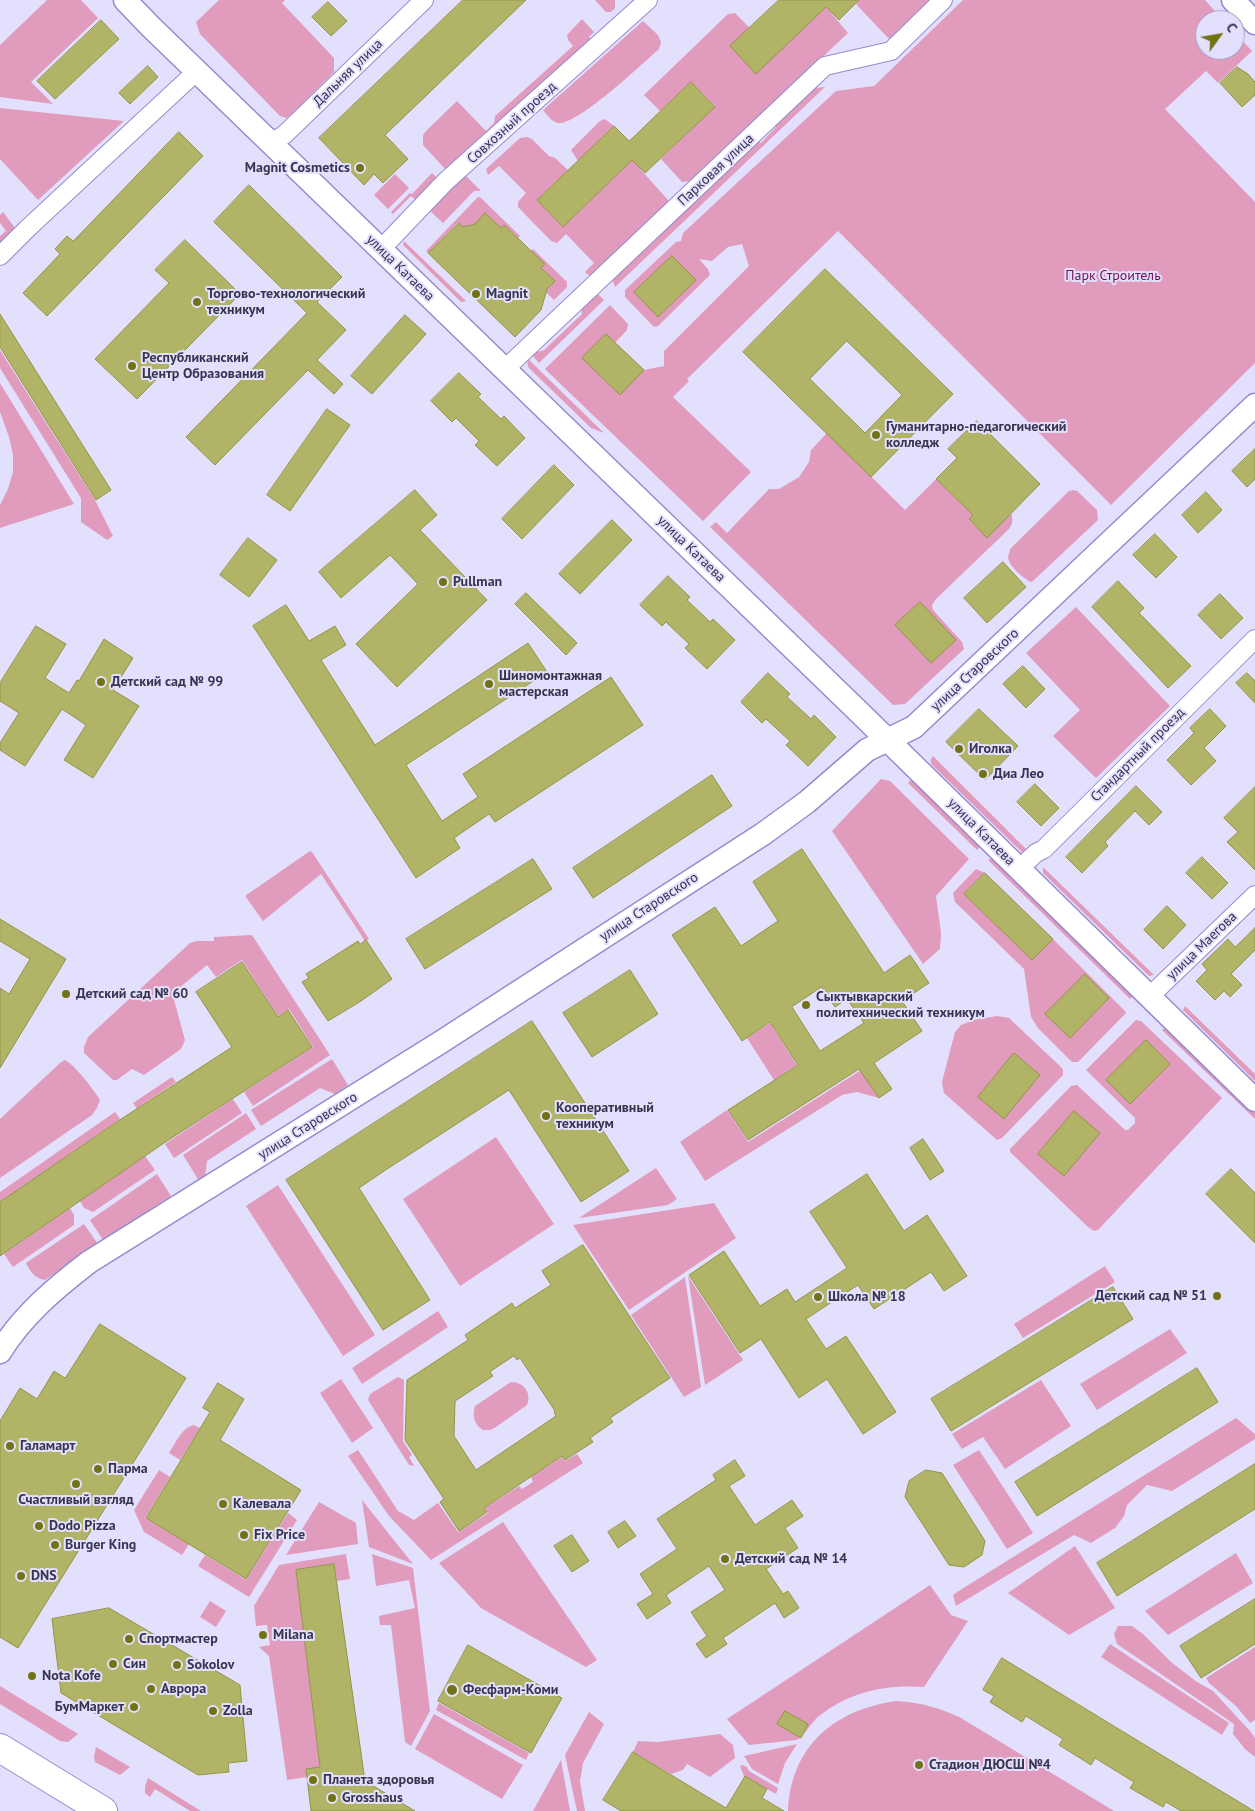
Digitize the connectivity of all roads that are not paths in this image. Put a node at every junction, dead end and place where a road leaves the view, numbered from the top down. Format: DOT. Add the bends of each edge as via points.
graph roads {
  1 [pos="125,0"];
  2 [pos="424,0"];
  3 [pos="648,0"];
  4 [pos="943,0"];
  5 [pos="1234,0"];
  6 [pos="1255,23"];
  7 [pos="198,71"];
  8 [pos="270,143"];
  9 [pos="381,249"];
  10 [pos="0,256"];
  11 [pos="505,369"];
  12 [pos="1255,405"];
  13 [pos="1255,639"];
  14 [pos="888,740"];
  15 [pos="1019,869"];
  16 [pos="1255,895"];
  17 [pos="1149,997"];
  18 [pos="1255,1100"];
  19 [pos="0,1352"];
  20 [pos="0,1748"];
  21 [pos="103,1811"];
  1 -- 7 [label="street, улица Катаева"];
  2 -- 8 [label="street, Дальняя улица" via="284,135"];
  3 -- 9 [label="street, Совхозный проезд" via="446,181"];
  4 -- 11 [label="street, Парковая улица" via="891,51 825,66"];
  5 -- 6 [label="street"];
  7 -- 8 [label="street, улица Катаева"];
  7 -- 10 [label="street"];
  8 -- 9 [label="street, улица Катаева"];
  9 -- 11 [label="street, улица Катаева"];
  11 -- 14 [label="street, улица Катаева"];
  12 -- 14 [label="street, улица Старовского" via="914,727"];
  13 -- 15 [label="street, Стандартный проезд" via="1044,849"];
  14 -- 15 [label="street, улица Катаева"];
  14 -- 19 [label="street, улица Старовского" via="867,750 764,834 425,1052 89,1262 33,1310"];
  15 -- 17 [label="street, улица Катаева"];
  16 -- 17 [label="street, улица Маегова"];
  17 -- 18 [label="street, улица Катаева"];
  20 -- 21 [label="main road"];
}
